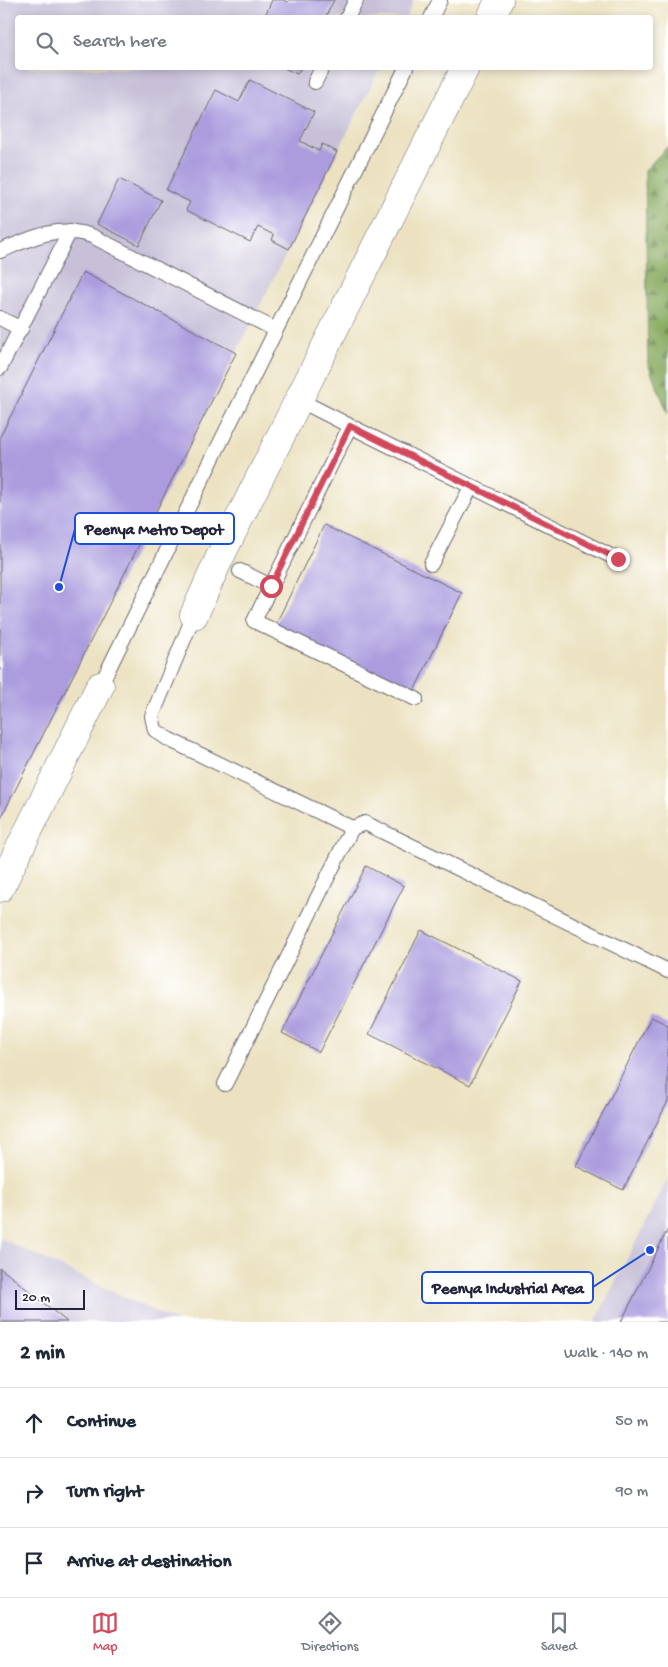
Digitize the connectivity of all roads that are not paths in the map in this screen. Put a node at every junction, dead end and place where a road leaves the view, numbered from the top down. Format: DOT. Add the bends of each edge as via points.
graph roads {
  1 [pos="356,0"];
  2 [pos="499,0"];
  3 [pos="436,1"];
  4 [pos="348,15"];
  5 [pos="432,15"];
  6 [pos="492,15"];
  7 [pos="321,70"];
  8 [pos="405,70"];
  9 [pos="464,70"];
  10 [pos="315,82"];
  11 [pos="70,231"];
  12 [pos="0,252"];
  13 [pos="0,318"];
  14 [pos="20,328"];
  15 [pos="276,330"];
  16 [pos="0,368"];
  17 [pos="299,400"];
  18 [pos="350,426"];
  19 [pos="471,486"];
  20 [pos="618,559"];
  21 [pos="431,564"];
  22 [pos="240,571"];
  23 [pos="271,586"];
  24 [pos="194,616"];
  25 [pos="100,686"];
  26 [pos="416,699"];
  27 [pos="352,828"];
  28 [pos="0,888"];
  29 [pos="668,971"];
  30 [pos="225,1084"];
  1 -- 4 [label="lane"];
  2 -- 6 [label="street"];
  3 -- 5 [label="lane"];
  7 -- 10 [label="lane"];
  8 -- 15 [label="lane"];
  9 -- 17 [label="street"];
  11 -- 12 [label="lane" via="42,234"];
  11 -- 14 [label="lane"];
  11 -- 15 [label="lane" via="92,236"];
  13 -- 14 [label="lane"];
  14 -- 16 [label="lane"];
  15 -- 25 [label="lane"];
  17 -- 18 [label="lane"];
  17 -- 24 [label="street"];
  18 -- 19 [label="lane"];
  18 -- 23 [label="lane"];
  19 -- 20 [label="lane"];
  19 -- 21 [label="lane"];
  22 -- 23 [label="lane"];
  23 -- 26 [label="lane" via="254,621"];
  24 -- 27 [label="lane" via="152,716 155,730"];
  25 -- 28 [label="street"];
  27 -- 29 [label="lane" via="365,823"];
  27 -- 30 [label="lane"];
}
